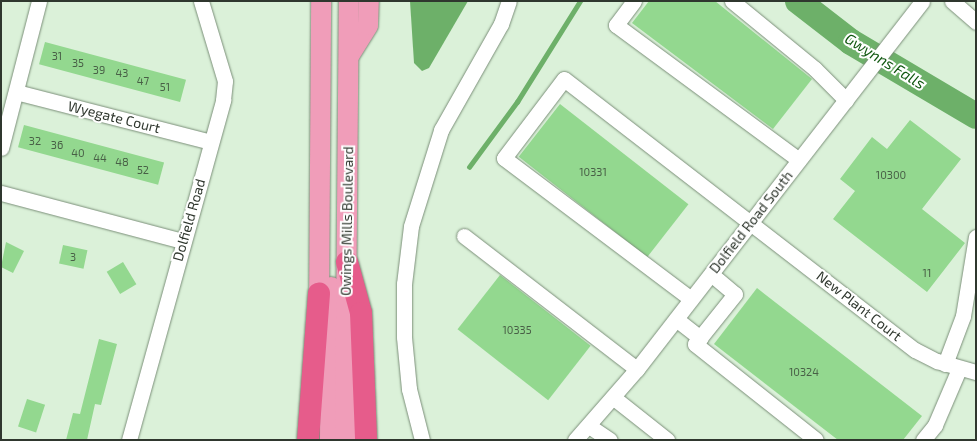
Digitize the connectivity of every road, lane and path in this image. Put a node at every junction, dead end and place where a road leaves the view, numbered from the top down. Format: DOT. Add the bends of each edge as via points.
graph roads {
  1 [pos="40,1"];
  2 [pos="200,1"];
  3 [pos="321,1"];
  4 [pos="334,1"];
  5 [pos="349,1"];
  6 [pos="369,1"];
  7 [pos="509,1"];
  8 [pos="634,1"];
  9 [pos="732,1"];
  10 [pos="922,1"];
  11 [pos="952,1"];
  12 [pos="976,22"];
  13 [pos="349,56"];
  14 [pos="16,92"];
  15 [pos="846,100"];
  16 [pos="211,142"];
  17 [pos="1,148"];
  18 [pos="799,160"];
  19 [pos="1,193"];
  20 [pos="752,221"];
  21 [pos="464,236"];
  22 [pos="976,238"];
  23 [pos="183,241"];
  24 [pos="347,262"];
  25 [pos="710,274"];
  26 [pos="319,293"];
  27 [pos="691,299"];
  28 [pos="676,318"];
  29 [pos="700,338"];
  30 [pos="952,366"];
  31 [pos="637,369"];
  32 [pos="976,372"];
  33 [pos="614,398"];
  34 [pos="589,426"];
  35 [pos="129,440"];
  36 [pos="308,440"];
  37 [pos="317,440"];
  38 [pos="330,440"];
  39 [pos="345,440"];
  40 [pos="366,440"];
  41 [pos="422,440"];
  42 [pos="576,440"];
  43 [pos="610,440"];
  44 [pos="667,440"];
  45 [pos="816,440"];
  46 [pos="923,440"];
  1 -- 14 [label="street"];
  2 -- 16 [label="street, Dolfield Road" via="225,81"];
  3 -- 26 [label="main road, Owings Mills Boulevard"];
  4 -- 38 [label="main road"];
  5 -- 13 [label="main road, Owings Mills Boulevard"];
  6 -- 13 [label="main road" via="368,25"];
  7 -- 41 [label="street" via="501,24 441,130 411,226 404,284 404,337 409,389"];
  8 -- 18 [label="street" via="616,24"];
  9 -- 15 [label="street" via="815,69"];
  10 -- 15 [label="street, Dolfield Road South"];
  11 -- 12 [label="street"];
  13 -- 24 [label="main road, Owings Mills Boulevard"];
  14 -- 16 [label="street, Wyegate Court"];
  14 -- 17 [label="street"];
  15 -- 18 [label="street, Dolfield Road South"];
  16 -- 23 [label="street, Dolfield Road"];
  18 -- 20 [label="street, Dolfield Road South"];
  19 -- 23 [label="street"];
  20 -- 25 [label="street, Dolfield Road South"];
  20 -- 27 [label="street, New Plant Court" via="564,79 504,158"];
  20 -- 30 [label="street, New Plant Court" via="898,337"];
  21 -- 31 [label="street"];
  22 -- 30 [label="street"];
  23 -- 35 [label="street, Dolfield Road"];
  24 -- 39 [label="main road, Owings Mills Boulevard"];
  24 -- 40 [label="highway" via="361,313 361,393"];
  25 -- 27 [label="street, Dolfield Road South"];
  25 -- 29 [label="street" via="735,294"];
  26 -- 36 [label="highway"];
  26 -- 37 [label="main road, Owings Mills Boulevard"];
  27 -- 28 [label="street, Dolfield Road South"];
  28 -- 29 [label="street"];
  28 -- 31 [label="street, Dolfield Road South"];
  29 -- 45 [label="street" via="695,344"];
  30 -- 32 [label="street, New Plant Court"];
  30 -- 46 [label="street" via="935,424"];
  31 -- 33 [label="street, Dolfield Road South"];
  33 -- 34 [label="street, Dolfield Road South"];
  33 -- 44 [label="street"];
  34 -- 42 [label="street, Dolfield Road South"];
  34 -- 43 [label="street"];
}
